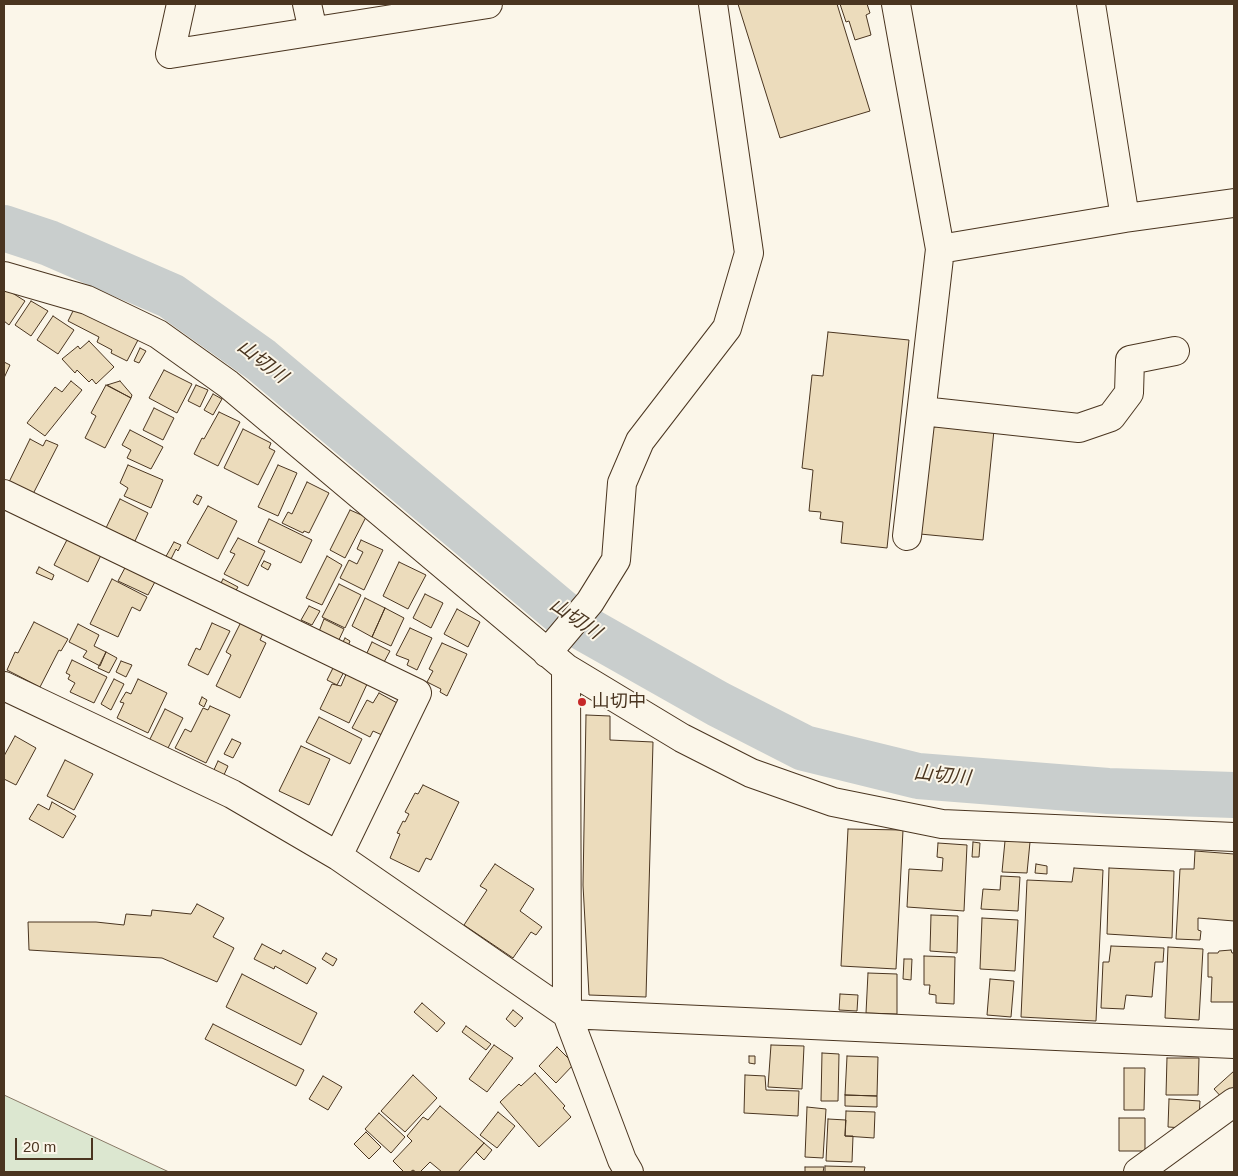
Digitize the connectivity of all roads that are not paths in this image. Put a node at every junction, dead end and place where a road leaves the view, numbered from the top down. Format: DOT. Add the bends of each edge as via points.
graph roads {
  1 [pos="181,4"];
  2 [pos="307,4"];
  3 [pos="488,4"];
  4 [pos="713,4"];
  5 [pos="896,4"];
  6 [pos="1091,4"];
  7 [pos="312,31"];
  8 [pos="1234,203"];
  9 [pos="1125,218"];
  10 [pos="940,249"];
  11 [pos="4,276"];
  12 [pos="1175,350"];
  13 [pos="922,411"];
  14 [pos="4,494"];
  15 [pos="907,536"];
  16 [pos="558,652"];
  17 [pos="4,686"];
  18 [pos="1234,837"];
  19 [pos="338,856"];
  20 [pos="567,1014"];
  21 [pos="1234,1044"];
  22 [pos="1234,1102"];
  23 [pos="629,1172"];
  24 [pos="1138,1172"];
  1 -- 7 [label="street" via="170,54"];
  2 -- 7 [label="street"];
  3 -- 7 [label="street"];
  4 -- 16 [label="street" via="749,253 726,328 640,441 622,482 616,560"];
  5 -- 10 [label="street"];
  6 -- 9 [label="street"];
  8 -- 9 [label="street"];
  9 -- 10 [label="street"];
  10 -- 13 [label="street"];
  11 -- 16 [label="street" via="87,300 158,334 228,384"];
  12 -- 13 [label="street" via="1130,360 1129,393 1111,417 1079,428"];
  13 -- 15 [label="street"];
  14 -- 19 [label="street" via="417,693"];
  16 -- 18 [label="street" via="682,738 751,773 834,802 942,824"];
  16 -- 20 [label="street"];
  17 -- 19 [label="street" via="232,794"];
  19 -- 20 [label="street"];
  20 -- 21 [label="street"];
  20 -- 23 [label="street"];
  22 -- 24 [label="street"];
}
